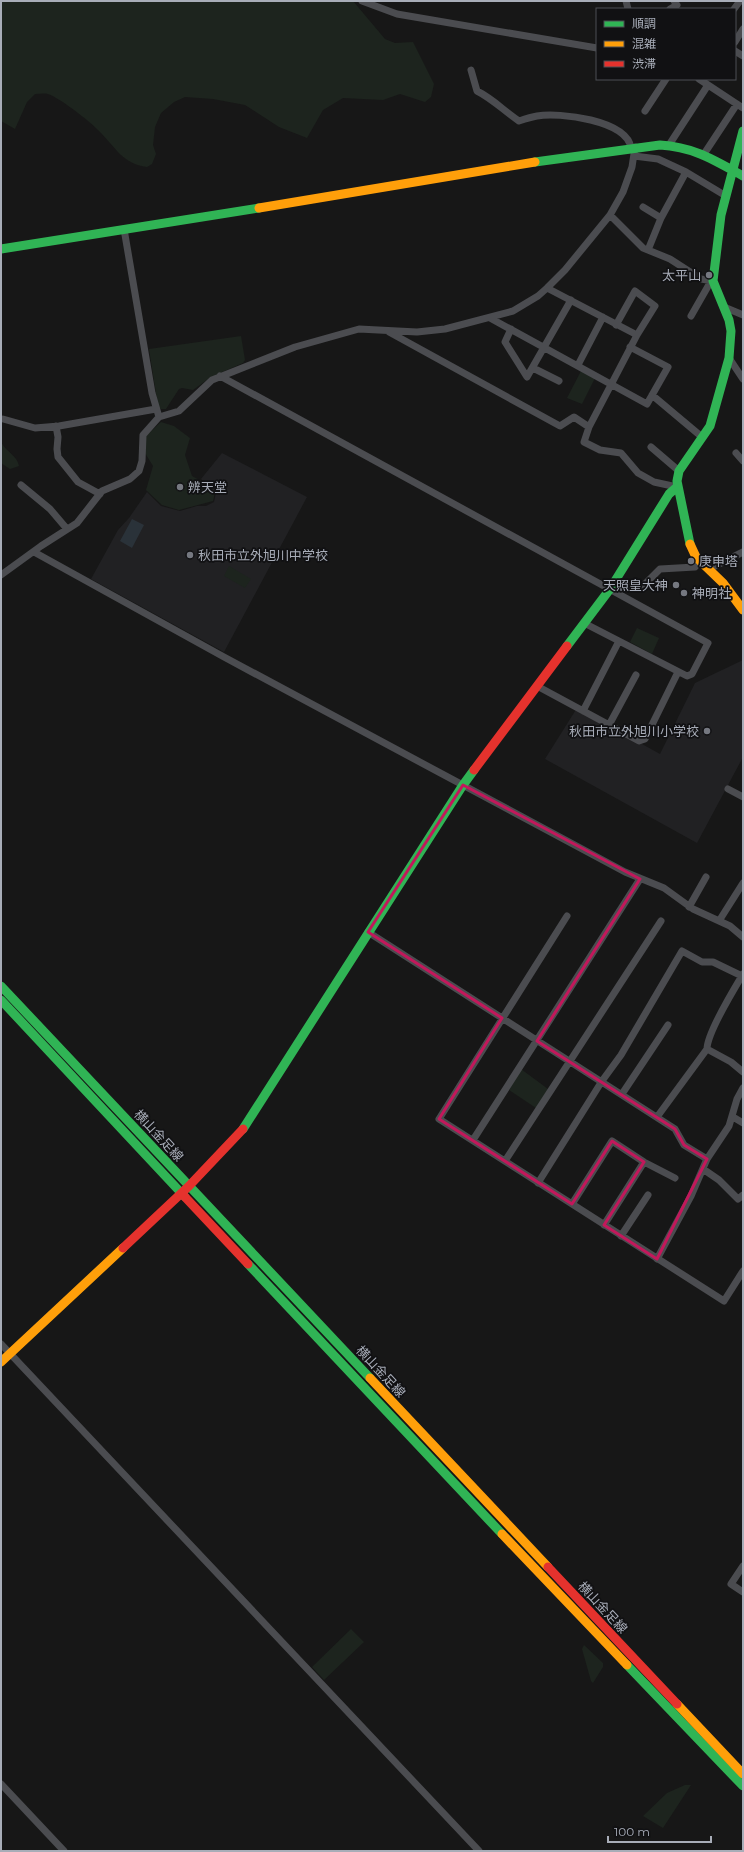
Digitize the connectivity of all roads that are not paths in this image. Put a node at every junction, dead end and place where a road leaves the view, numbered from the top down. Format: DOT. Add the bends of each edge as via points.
graph roads {
  1 [pos="362,1"];
  2 [pos="743,29"];
  3 [pos="736,40"];
  4 [pos="596,48"];
  5 [pos="471,70"];
  6 [pos="665,80"];
  7 [pos="700,80"];
  8 [pos="708,85"];
  9 [pos="740,106"];
  10 [pos="645,111"];
  11 [pos="743,131"];
  12 [pos="669,145"];
  13 [pos="633,150"];
  14 [pos="704,154"];
  15 [pos="734,170"];
  16 [pos="686,172"];
  17 [pos="743,176"];
  18 [pos="726,196"];
  19 [pos="643,207"];
  20 [pos="610,215"];
  21 [pos="661,218"];
  22 [pos="124,229"];
  23 [pos="1,249"];
  24 [pos="648,250"];
  25 [pos="712,281"];
  26 [pos="547,288"];
  27 [pos="571,300"];
  28 [pos="724,307"];
  29 [pos="743,314"];
  30 [pos="691,316"];
  31 [pos="603,317"];
  32 [pos="490,318"];
  33 [pos="616,324"];
  34 [pos="512,329"];
  35 [pos="387,331"];
  36 [pos="637,335"];
  37 [pos="546,347"];
  38 [pos="630,347"];
  39 [pos="729,358"];
  40 [pos="578,365"];
  41 [pos="533,368"];
  42 [pos="220,376"];
  43 [pos="743,379"];
  44 [pos="559,381"];
  45 [pos="611,383"];
  46 [pos="652,394"];
  47 [pos="156,410"];
  48 [pos="159,417"];
  49 [pos="2,419"];
  50 [pos="56,426"];
  51 [pos="589,427"];
  52 [pos="702,437"];
  53 [pos="651,447"];
  54 [pos="736,453"];
  55 [pos="743,461"];
  56 [pos="679,471"];
  57 [pos="21,485"];
  58 [pos="677,487"];
  59 [pos="100,494"];
  60 [pos="67,529"];
  61 [pos="34,552"];
  62 [pos="743,552"];
  63 [pos="699,562"];
  64 [pos="709,569"];
  65 [pos="1,575"];
  66 [pos="611,587"];
  67 [pos="743,610"];
  68 [pos="584,623"];
  69 [pos="619,641"];
  70 [pos="678,672"];
  71 [pos="636,675"];
  72 [pos="537,686"];
  73 [pos="583,711"];
  74 [pos="609,725"];
  75 [pos="463,785"];
  76 [pos="728,788"];
  77 [pos="743,797"];
  78 [pos="706,877"];
  79 [pos="640,879"];
  80 [pos="743,883"];
  81 [pos="689,907"];
  82 [pos="566,916"];
  83 [pos="661,921"];
  84 [pos="719,921"];
  85 [pos="368,932"];
  86 [pos="743,937"];
  87 [pos="742,975"];
  88 [pos="1,986"];
  89 [pos="1,1000"];
  90 [pos="502,1018"];
  91 [pos="668,1025"];
  92 [pos="537,1040"];
  93 [pos="707,1050"];
  94 [pos="569,1061"];
  95 [pos="743,1072"];
  96 [pos="602,1081"];
  97 [pos="743,1088"];
  98 [pos="622,1094"];
  99 [pos="657,1117"];
  100 [pos="733,1117"];
  101 [pos="743,1123"];
  102 [pos="473,1140"];
  103 [pos="707,1159"];
  104 [pos="505,1161"];
  105 [pos="644,1162"];
  106 [pos="703,1169"];
  107 [pos="675,1178"];
  108 [pos="538,1183"];
  109 [pos="189,1186"];
  110 [pos="181,1192"];
  111 [pos="648,1195"];
  112 [pos="743,1195"];
  113 [pos="572,1204"];
  114 [pos="604,1225"];
  115 [pos="621,1236"];
  116 [pos="657,1259"];
  117 [pos="743,1271"];
  118 [pos="1,1344"];
  119 [pos="10,1353"];
  120 [pos="1,1362"];
  121 [pos="743,1566"];
  122 [pos="743,1592"];
  123 [pos="743,1774"];
  124 [pos="1,1784"];
  125 [pos="743,1786"];
  126 [pos="64,1851"];
  127 [pos="479,1851"];
  1 -- 4 [label="street" via="397,14"];
  2 -- 3 [label="street"];
  5 -- 13 [label="street" via="477,91 493,99 501,109 519,121 538,116 558,115 590,119 620,132"];
  6 -- 10 [label="street"];
  7 -- 8 [label="street"];
  8 -- 9 [label="street"];
  8 -- 12 [label="street"];
  9 -- 14 [label="street"];
  11 -- 15 [label="street"];
  12 -- 13 [label="street"];
  12 -- 14 [label="street"];
  13 -- 16 [label="street"];
  13 -- 20 [label="street" via="632,167 623,192"];
  13 -- 22 [label="street" via="564,157 345,195"];
  14 -- 15 [label="street"];
  15 -- 17 [label="street"];
  15 -- 18 [label="street"];
  16 -- 18 [label="street"];
  16 -- 21 [label="street"];
  18 -- 25 [label="street"];
  19 -- 21 [label="street"];
  20 -- 24 [label="street"];
  20 -- 26 [label="street"];
  21 -- 24 [label="street"];
  22 -- 23 [label="street"];
  22 -- 47 [label="street"];
  24 -- 25 [label="street" via="702,279"];
  25 -- 28 [label="street"];
  25 -- 30 [label="street"];
  26 -- 27 [label="street"];
  26 -- 32 [label="street" via="512,311"];
  27 -- 31 [label="street"];
  27 -- 37 [label="street"];
  28 -- 29 [label="street"];
  28 -- 39 [label="street" via="731,331"];
  31 -- 33 [label="street"];
  31 -- 40 [label="street"];
  32 -- 34 [label="street"];
  32 -- 35 [label="street" via="445,329 417,332"];
  33 -- 36 [label="street"];
  33 -- 36 [label="street" via="636,291 655,306"];
  34 -- 37 [label="street"];
  34 -- 41 [label="street" via="505,342 527,377"];
  35 -- 42 [label="street" via="359,329 295,347"];
  35 -- 51 [label="street" via="560,426 574,417"];
  36 -- 38 [label="street"];
  37 -- 40 [label="street"];
  37 -- 41 [label="street"];
  38 -- 45 [label="street"];
  38 -- 46 [label="street" via="668,367"];
  39 -- 43 [label="street"];
  39 -- 52 [label="street" via="710,426"];
  40 -- 45 [label="street"];
  41 -- 44 [label="street"];
  42 -- 48 [label="street" via="178,411"];
  42 -- 66 [label="street"];
  45 -- 46 [label="street" via="647,404"];
  45 -- 51 [label="street"];
  46 -- 52 [label="street"];
  47 -- 48 [label="street"];
  47 -- 50 [label="street"];
  48 -- 59 [label="street" via="143,435 142,461 138,471 130,479"];
  49 -- 50 [label="street" via="35,428"];
  50 -- 59 [label="street" via="58,458 78,482"];
  51 -- 58 [label="street" via="584,442 600,450 621,453 638,473 654,482"];
  52 -- 56 [label="street"];
  53 -- 56 [label="street"];
  54 -- 55 [label="street"];
  56 -- 58 [label="street"];
  57 -- 60 [label="street" via="50,509"];
  58 -- 63 [label="street" via="690,546"];
  58 -- 66 [label="street" via="669,494"];
  59 -- 60 [label="street" via="77,523"];
  60 -- 61 [label="street"];
  61 -- 65 [label="street"];
  61 -- 75 [label="street"];
  62 -- 64 [label="street"];
  63 -- 64 [label="street"];
  63 -- 66 [label="street" via="695,567 660,569 642,587"];
  64 -- 67 [label="street"];
  66 -- 68 [label="street"];
  66 -- 70 [label="street" via="708,643 692,674 686,676"];
  68 -- 69 [label="street"];
  68 -- 72 [label="street"];
  69 -- 70 [label="street"];
  69 -- 73 [label="street"];
  70 -- 74 [label="street" via="645,739 639,741"];
  71 -- 74 [label="street"];
  72 -- 73 [label="street"];
  72 -- 75 [label="street"];
  73 -- 74 [label="street"];
  75 -- 79 [label="street"];
  75 -- 85 [label="street"];
  76 -- 77 [label="street"];
  78 -- 81 [label="street"];
  79 -- 81 [label="street" via="664,888"];
  79 -- 92 [label="street"];
  80 -- 84 [label="street"];
  81 -- 84 [label="street"];
  82 -- 90 [label="street"];
  83 -- 94 [label="street"];
  84 -- 86 [label="street"];
  85 -- 90 [label="street"];
  85 -- 109 [label="street" via="240,1134"];
  87 -- 93 [label="street" via="711,1032"];
  87 -- 96 [label="street" via="713,962 702,962 682,951 621,1055"];
  88 -- 109 [label="street, 横山金足線"];
  89 -- 110 [label="street, 横山金足線"];
  90 -- 92 [label="street"];
  90 -- 102 [label="street" via="439,1119"];
  91 -- 98 [label="street"];
  92 -- 94 [label="street"];
  92 -- 102 [label="street"];
  93 -- 95 [label="street" via="731,1062"];
  93 -- 99 [label="street"];
  94 -- 96 [label="street"];
  94 -- 104 [label="street"];
  96 -- 98 [label="street"];
  96 -- 108 [label="street"];
  97 -- 100 [label="street" via="737,1099"];
  98 -- 99 [label="street"];
  99 -- 103 [label="street" via="675,1129 684,1145"];
  100 -- 101 [label="street"];
  100 -- 103 [label="street"];
  102 -- 104 [label="street"];
  103 -- 106 [label="street"];
  104 -- 108 [label="street"];
  105 -- 107 [label="street"];
  105 -- 113 [label="street" via="612,1141"];
  105 -- 114 [label="street"];
  106 -- 112 [label="street" via="738,1199"];
  106 -- 116 [label="street"];
  108 -- 113 [label="street"];
  109 -- 110 [label="street"];
  109 -- 123 [label="street, 横山金足線"];
  110 -- 119 [label="street"];
  110 -- 125 [label="street, 横山金足線"];
  111 -- 115 [label="street"];
  113 -- 114 [label="street"];
  114 -- 115 [label="street"];
  115 -- 116 [label="street"];
  116 -- 117 [label="street" via="724,1301"];
  118 -- 119 [label="street"];
  119 -- 120 [label="street"];
  119 -- 127 [label="street"];
  121 -- 122 [label="street" via="731,1584"];
  124 -- 126 [label="street"];
}
